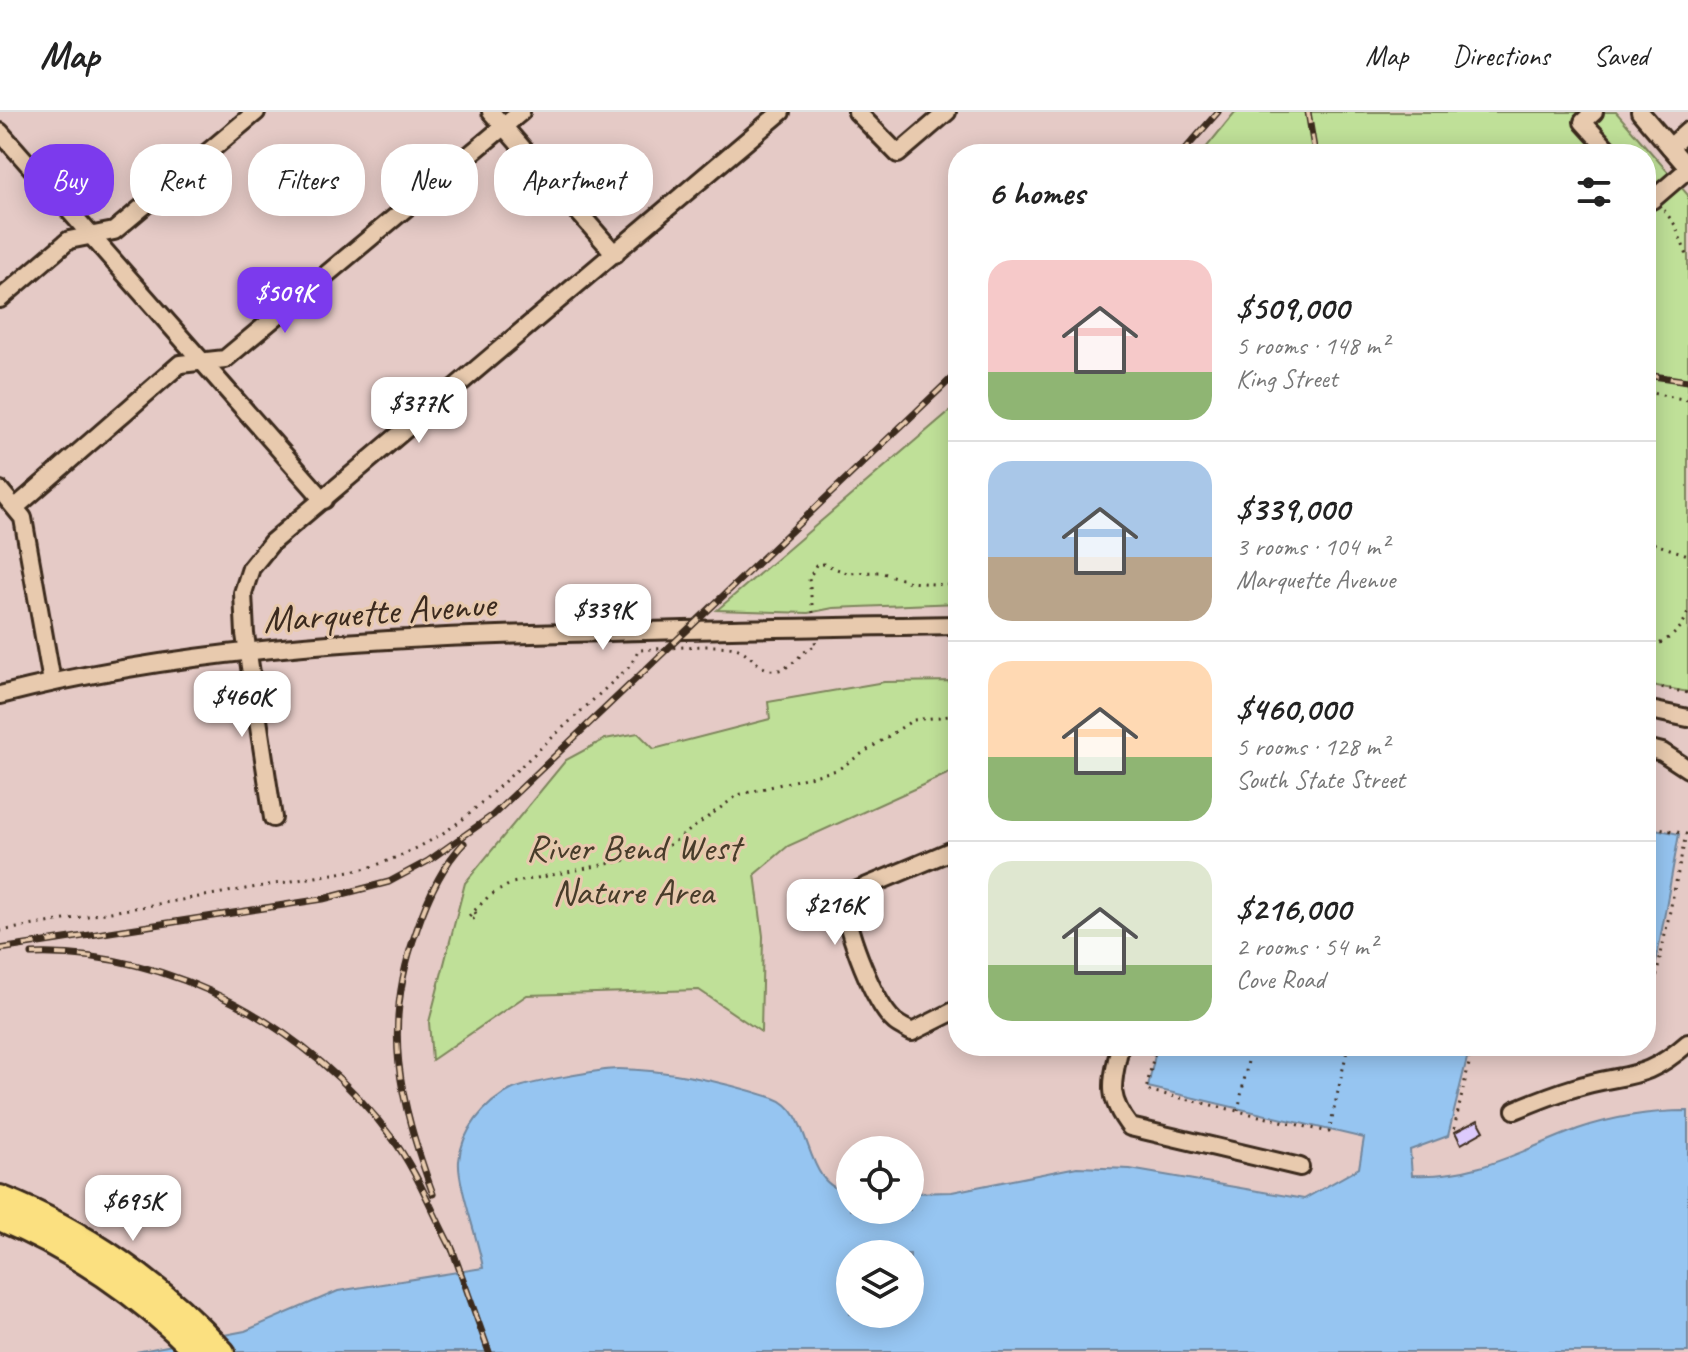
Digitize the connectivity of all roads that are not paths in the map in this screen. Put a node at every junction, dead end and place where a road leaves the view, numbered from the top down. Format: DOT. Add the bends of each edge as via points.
graph roads {
  1 [pos="256,112"];
  2 [pos="491,112"];
  3 [pos="521,112"];
  4 [pos="781,112"];
  5 [pos="857,112"];
  6 [pos="947,112"];
  7 [pos="1594,112"];
  8 [pos="1640,112"];
  9 [pos="503,127"];
  10 [pos="1688,131"];
  11 [pos="0,132"];
  12 [pos="1603,144"];
  13 [pos="1670,147"];
  14 [pos="1688,168"];
  15 [pos="1656,191"];
  16 [pos="91,234"];
  17 [pos="615,254"];
  18 [pos="0,299"];
  19 [pos="204,361"];
  20 [pos="0,490"];
  21 [pos="324,500"];
  22 [pos="16,507"];
  23 [pos="948,625"];
  24 [pos="248,652"];
  25 [pos="52,682"];
  26 [pos="0,695"];
  27 [pos="1656,711"];
  28 [pos="1688,718"];
  29 [pos="1656,750"];
  30 [pos="1688,769"];
  31 [pos="273,818"];
  32 [pos="948,852"];
  33 [pos="948,1014"];
  34 [pos="1688,1043"];
  35 [pos="1118,1056"];
  36 [pos="1515,1110"];
  37 [pos="1300,1167"];
  38 [pos="0,1197"];
  39 [pos="0,1219"];
  40 [pos="196,1352"];
  41 [pos="223,1352"];
  1 -- 16 [label="street" via="114,231"];
  2 -- 9 [label="street"];
  3 -- 9 [label="street"];
  4 -- 17 [label="street"];
  5 -- 6 [label="street" via="898,154"];
  7 -- 12 [label="street" via="1583,122"];
  8 -- 13 [label="street"];
  9 -- 17 [label="street"];
  9 -- 19 [label="street" via="225,359"];
  10 -- 13 [label="street"];
  11 -- 16 [label="street"];
  13 -- 14 [label="street"];
  14 -- 15 [label="street"];
  16 -- 18 [label="street" via="69,240"];
  16 -- 19 [label="street"];
  17 -- 21 [label="street"];
  19 -- 21 [label="street"];
  19 -- 22 [label="street" via="180,364"];
  20 -- 22 [label="street"];
  21 -- 24 [label="street" via="272,542 251,568 243,593"];
  22 -- 25 [label="street" via="23,518"];
  23 -- 24 [label="street, Marquette Avenue" via="434,637"];
  24 -- 25 [label="street, Marquette Avenue"];
  24 -- 31 [label="street"];
  25 -- 26 [label="street, Marquette Avenue"];
  27 -- 28 [label="street"];
  29 -- 30 [label="street"];
  32 -- 33 [label="street" via="858,890 845,905 847,925 895,1022 912,1032"];
  34 -- 36 [label="street" via="1662,1066 1640,1075 1576,1087"];
  35 -- 37 [label="street" via="1111,1084 1114,1107 1130,1127"];
  38 -- 41 [label="main road" via="37,1212 126,1267"];
  39 -- 40 [label="main road" via="97,1271"];
}
